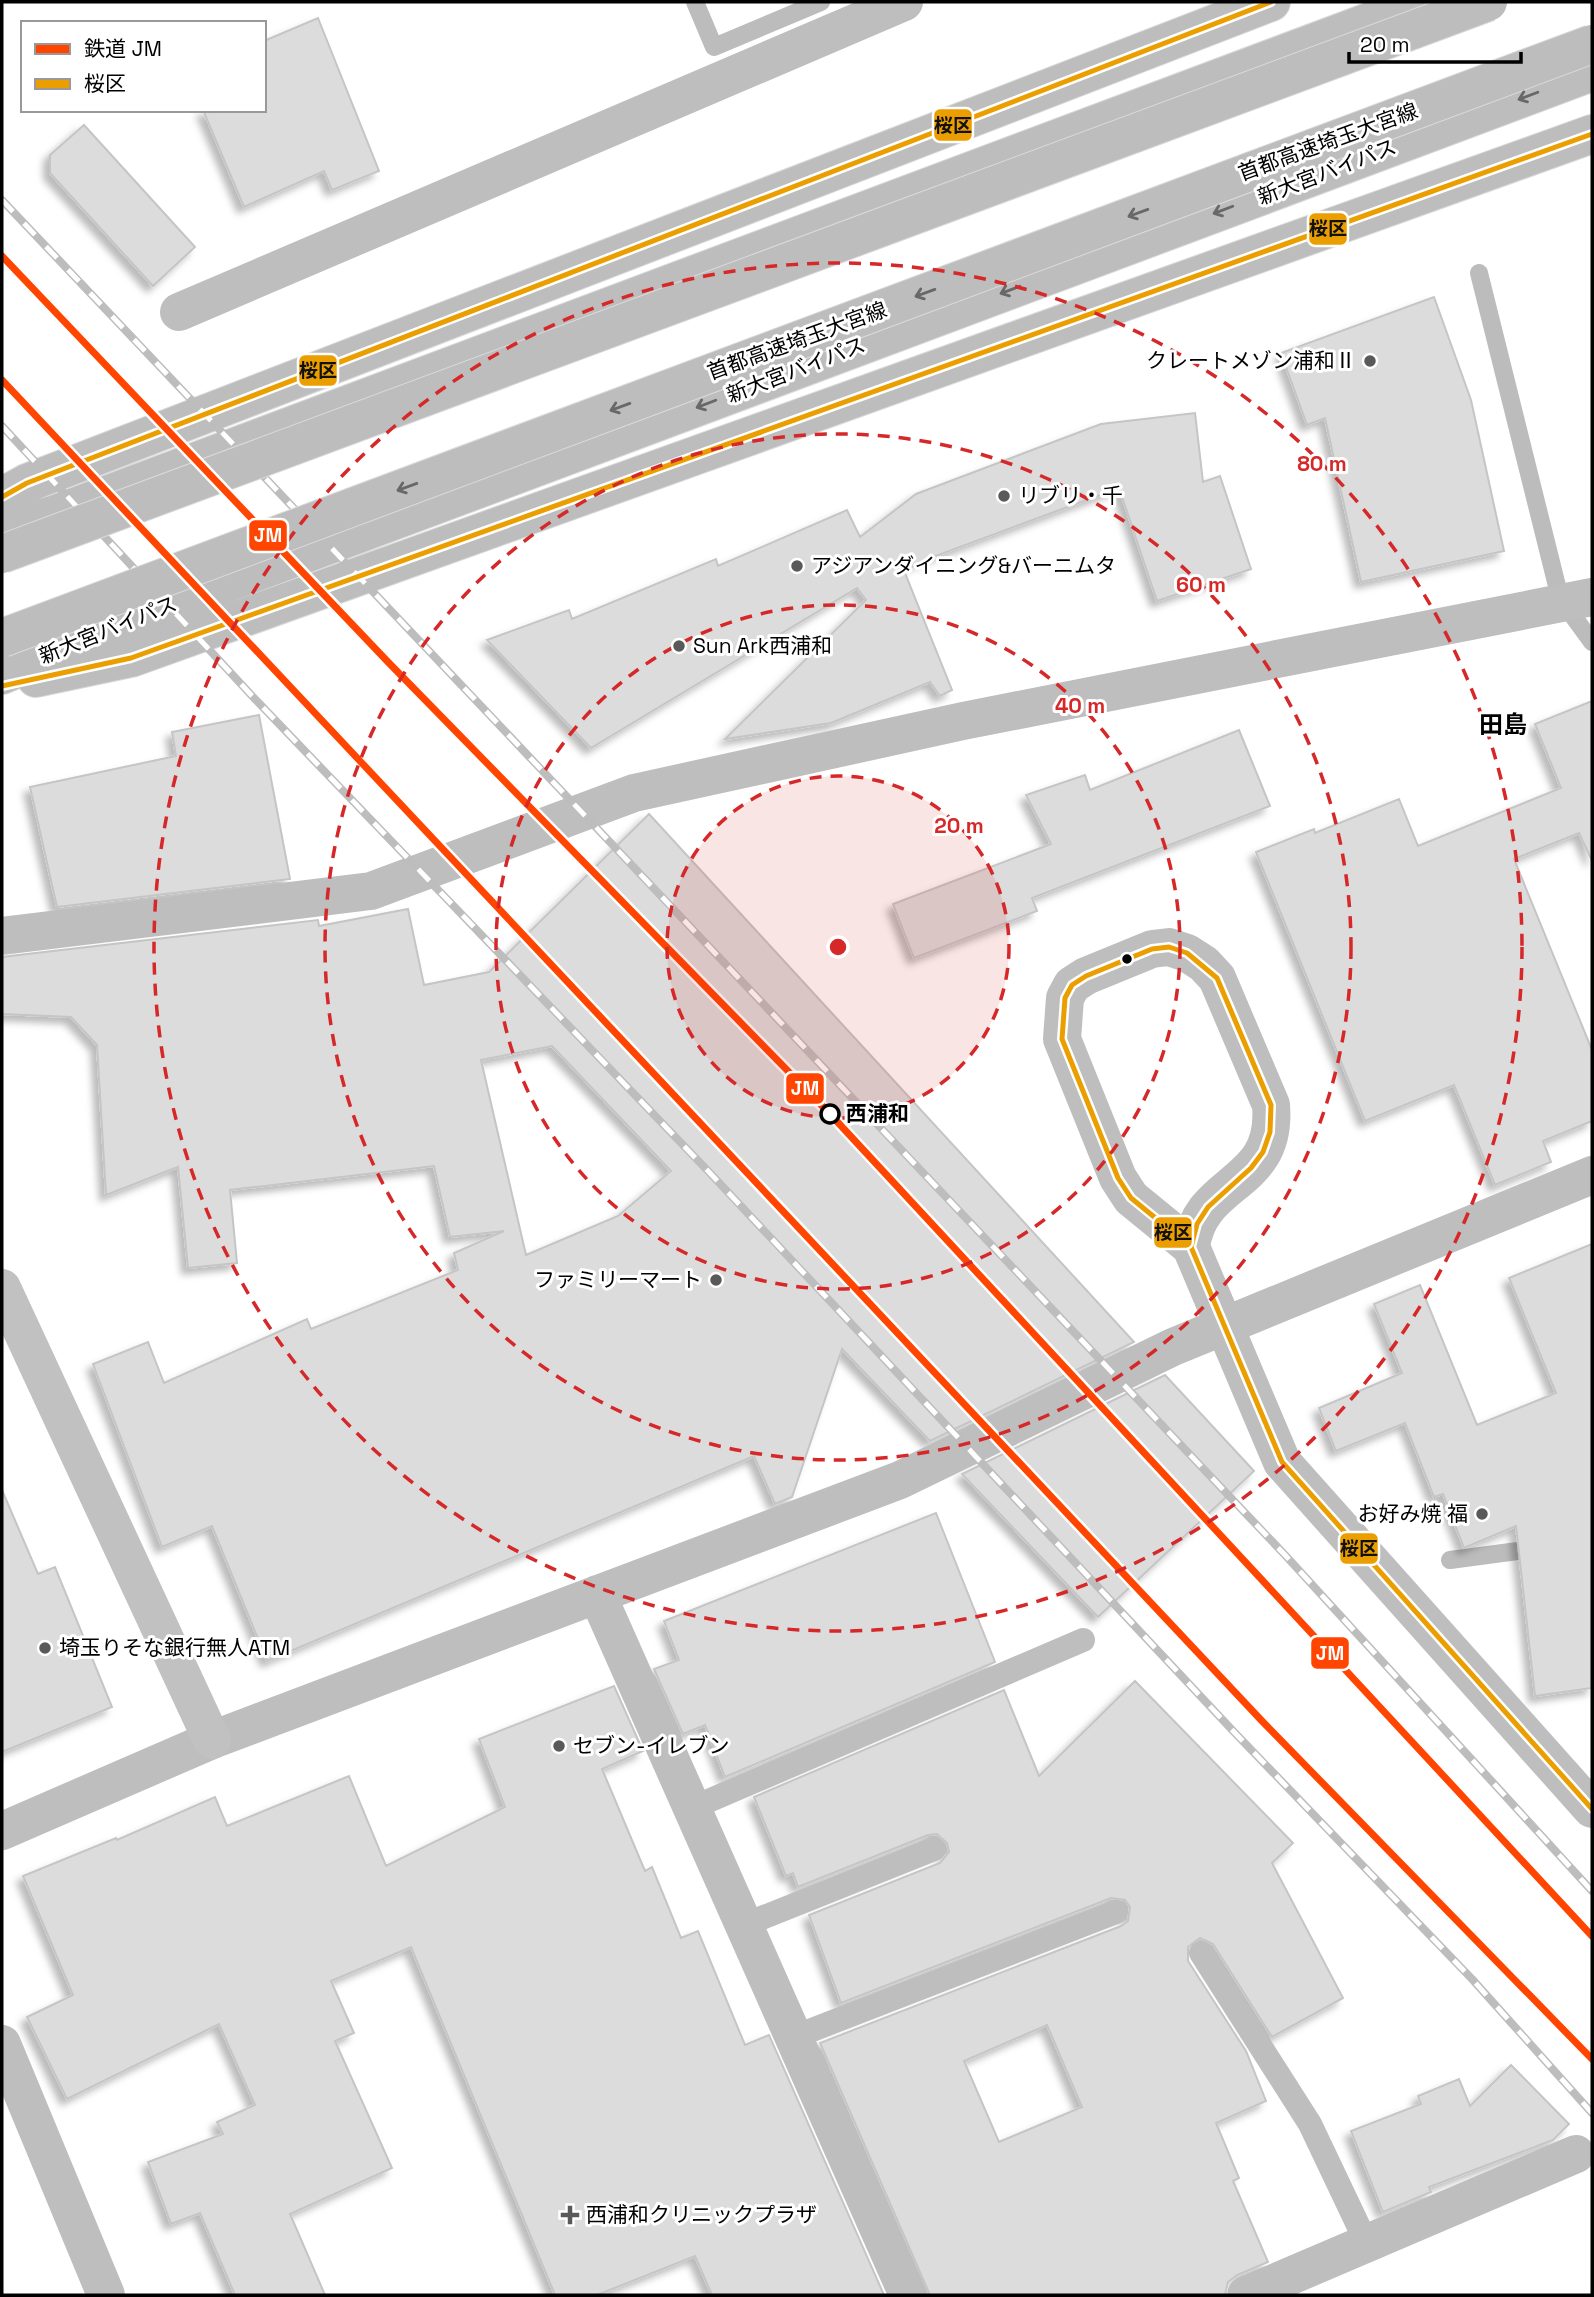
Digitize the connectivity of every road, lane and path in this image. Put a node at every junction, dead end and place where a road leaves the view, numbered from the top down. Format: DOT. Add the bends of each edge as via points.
graph roads {
  1 [pos="904,2"];
  2 [pos="1271,2"];
  3 [pos="1422,2"];
  4 [pos="1488,2"];
  5 [pos="1592,44"];
  6 [pos="1592,72"];
  7 [pos="1592,134"];
  8 [pos="179,312"];
  9 [pos="2,497"];
  10 [pos="2,528"];
  11 [pos="2,554"];
  12 [pos="1592,597"];
  13 [pos="2,638"];
  14 [pos="2,675"];
  15 [pos="2,686"];
  16 [pos="2,936"];
  17 [pos="1592,1175"];
  18 [pos="1191,1247"];
  19 [pos="2,1287"];
  20 [pos="1223,1326"];
  21 [pos="597,1594"];
  22 [pos="1083,1640"];
  23 [pos="212,1740"];
  24 [pos="692,1808"];
  25 [pos="1592,1809"];
  26 [pos="2,1831"];
  27 [pos="934,1849"];
  28 [pos="1116,1912"];
  29 [pos="744,1925"];
  30 [pos="1200,1953"];
  31 [pos="794,2037"];
  32 [pos="2,2044"];
  33 [pos="1576,2154"];
  34 [pos="1367,2244"];
  35 [pos="106,2295"];
  36 [pos="908,2295"];
  37 [pos="1246,2295"];
  1 -- 8 [label="street"];
  2 -- 9 [label="highway" via="27,483"];
  3 -- 10 [label="highway" via="66,510"];
  4 -- 11 [label="highway, bridge"];
  5 -- 13 [label="highway, 首都高速埼玉大宮線, one-way, bridge"];
  6 -- 14 [label="highway, 新大宮バイパス, one-way" via="118,624"];
  7 -- 15 [label="highway" via="144,653"];
  12 -- 16 [label="street" via="963,721 634,793 371,891"];
  17 -- 20 [label="street"];
  18 -- 18 [label="street" via="1131,1198 1118,1178 1062,1039 1065,998 1072,985 1152,949 1169,947 1205,964 1217,978 1271,1105 1273,1125 1261,1158 1248,1175 1212,1200 1202,1213 1193,1228"];
  18 -- 20 [label="street"];
  19 -- 23 [label="street"];
  20 -- 21 [label="street" via="900,1480"];
  20 -- 25 [label="street" via="1282,1462"];
  21 -- 23 [label="street"];
  21 -- 24 [label="street"];
  22 -- 24 [label="lane"];
  23 -- 26 [label="street"];
  24 -- 29 [label="street"];
  27 -- 29 [label="lane"];
  28 -- 31 [label="lane"];
  29 -- 31 [label="street"];
  30 -- 34 [label="lane" via="1310,2124"];
  31 -- 36 [label="street"];
  32 -- 35 [label="street"];
  33 -- 34 [label="street"];
  34 -- 37 [label="street"];
}
